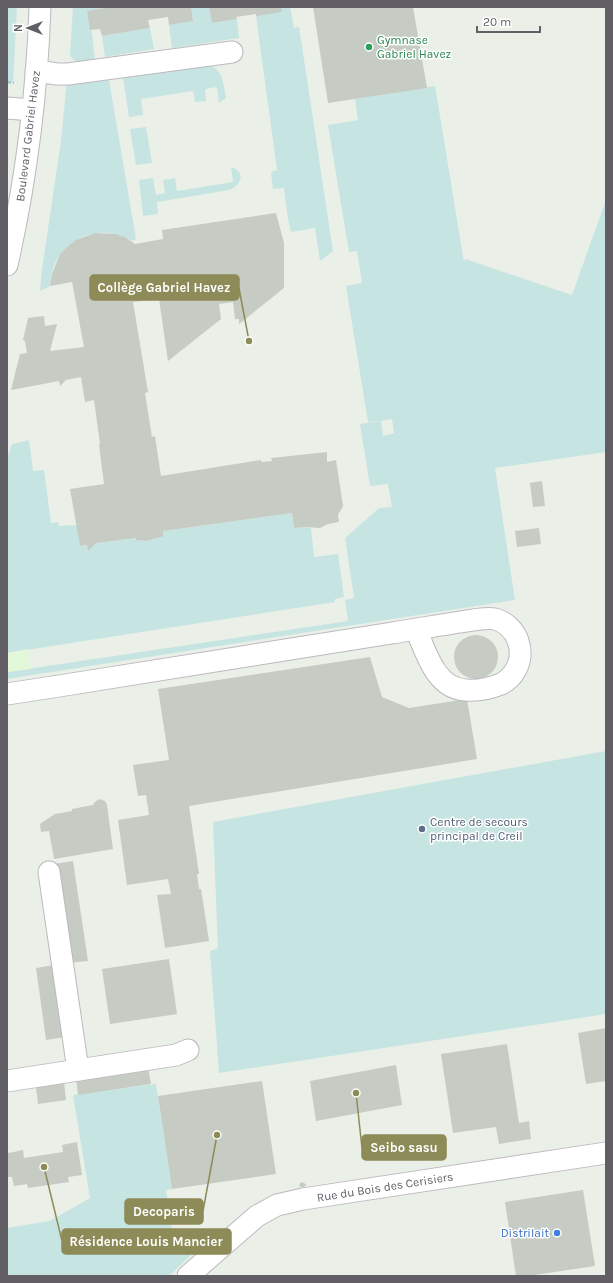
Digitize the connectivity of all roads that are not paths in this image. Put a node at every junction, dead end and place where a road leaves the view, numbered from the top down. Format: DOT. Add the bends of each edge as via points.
graph roads {
  1 [pos="40,7"];
  2 [pos="232,52"];
  3 [pos="36,71"];
  4 [pos="7,108"];
  5 [pos="32,110"];
  6 [pos="7,265"];
  7 [pos="416,629"];
  8 [pos="7,694"];
  9 [pos="49,872"];
  10 [pos="188,1050"];
  11 [pos="78,1070"];
  12 [pos="7,1081"];
  13 [pos="606,1153"];
  14 [pos="188,1276"];
  1 -- 3 [label="street, Boulevard Gabriel Havez"];
  2 -- 3 [label="street" via="68,74"];
  3 -- 5 [label="street, Boulevard Gabriel Havez"];
  4 -- 5 [label="street"];
  5 -- 6 [label="street, Boulevard Gabriel Havez"];
  7 -- 7 [label="street" via="442,681 457,689 492,687 503,683 519,666 521,654 514,632 494,619"];
  7 -- 8 [label="street"];
  9 -- 11 [label="street"];
  10 -- 11 [label="street" via="176,1055"];
  11 -- 12 [label="street"];
  13 -- 14 [label="street, Rue du Bois des Cerisiers" via="277,1205 246,1224"];
}
